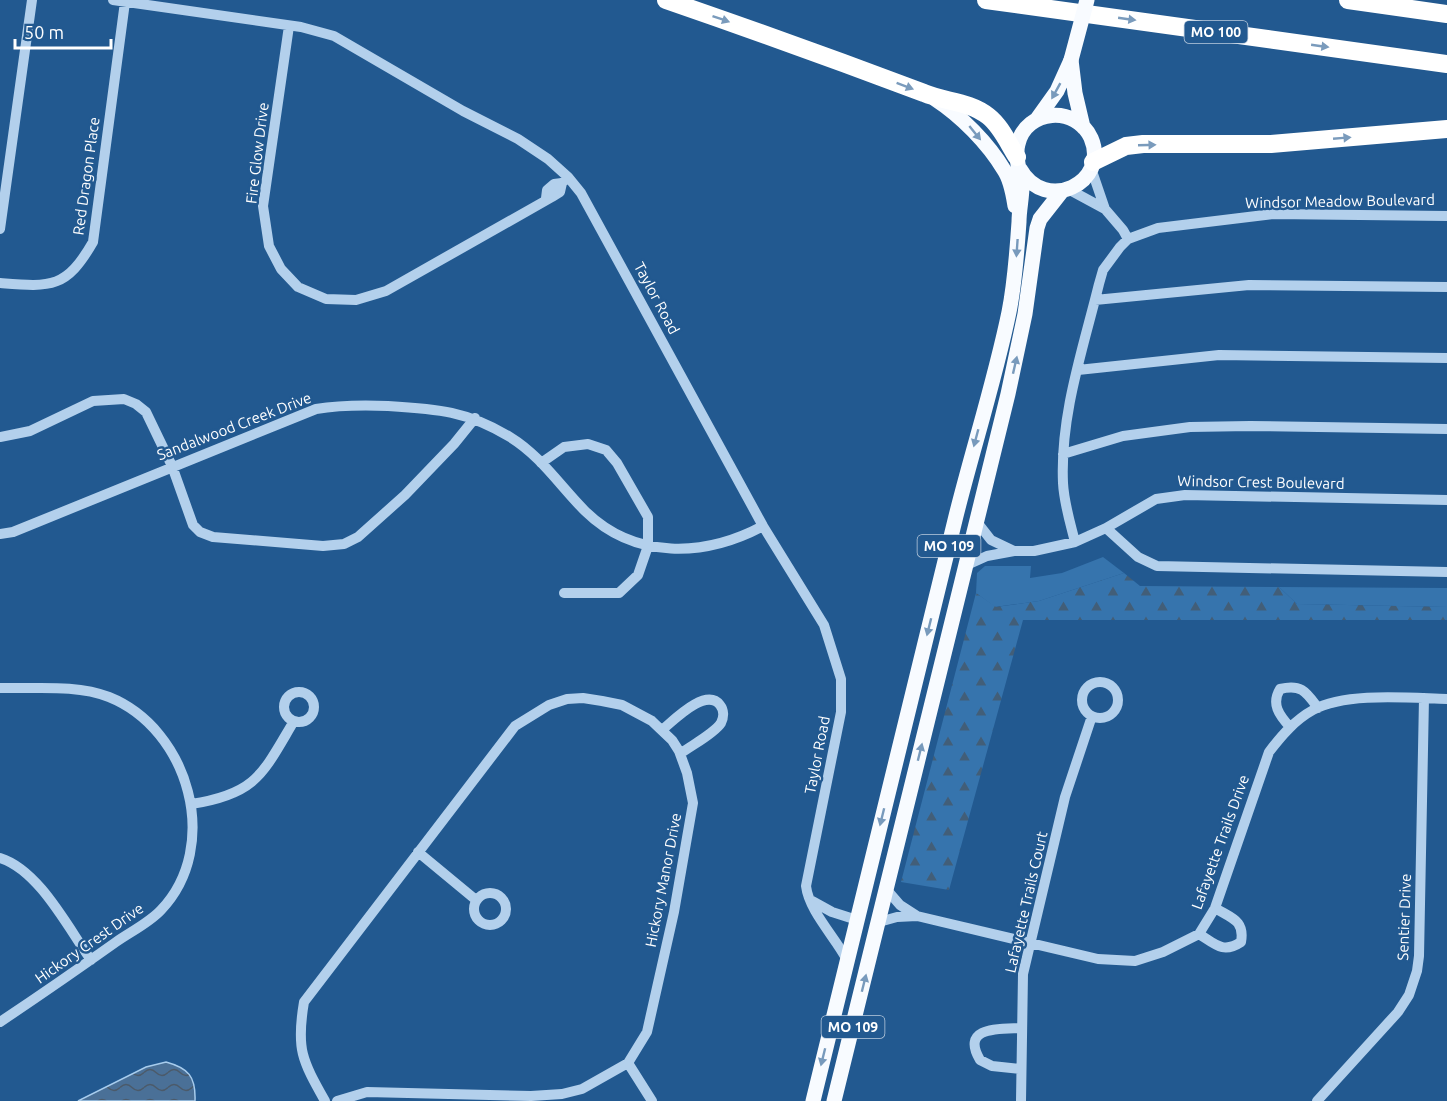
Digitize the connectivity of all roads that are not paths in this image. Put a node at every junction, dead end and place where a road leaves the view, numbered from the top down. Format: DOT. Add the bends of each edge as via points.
graph roads {
  1 [pos="32,0"];
  2 [pos="112,0"];
  3 [pos="666,0"];
  4 [pos="986,0"];
  5 [pos="1086,0"];
  6 [pos="1348,0"];
  7 [pos="125,2"];
  8 [pos="1447,14"];
  9 [pos="290,26"];
  10 [pos="1071,60"];
  11 [pos="1447,64"];
  12 [pos="930,96"];
  13 [pos="1037,119"];
  14 [pos="1083,127"];
  15 [pos="1447,129"];
  16 [pos="1018,163"];
  17 [pos="1092,165"];
  18 [pos="565,180"];
  19 [pos="1065,190"];
  20 [pos="1105,209"];
  21 [pos="1447,216"];
  22 [pos="1019,220"];
  23 [pos="0,229"];
  24 [pos="1128,240"];
  25 [pos="0,283"];
  26 [pos="1447,288"];
  27 [pos="1095,300"];
  28 [pos="1447,358"];
  29 [pos="1078,370"];
  30 [pos="475,418"];
  31 [pos="1447,429"];
  32 [pos="0,437"];
  33 [pos="1063,454"];
  34 [pos="541,463"];
  35 [pos="172,466"];
  36 [pos="1447,500"];
  37 [pos="977,522"];
  38 [pos="763,526"];
  39 [pos="1106,528"];
  40 [pos="0,534"];
  41 [pos="1075,542"];
  42 [pos="648,546"];
  43 [pos="1014,551"];
  44 [pos="967,565"];
  45 [pos="1447,572"];
  46 [pos="564,593"];
  47 [pos="0,688"];
  48 [pos="1424,698"];
  49 [pos="1447,699"];
  50 [pos="1318,708"];
  51 [pos="1092,716"];
  52 [pos="294,721"];
  53 [pos="1290,727"];
  54 [pos="662,730"];
  55 [pos="680,754"];
  56 [pos="191,804"];
  57 [pos="418,852"];
  58 [pos="0,858"];
  59 [pos="887,890"];
  60 [pos="809,899"];
  61 [pos="476,900"];
  62 [pos="1215,908"];
  63 [pos="917,916"];
  64 [pos="857,920"];
  65 [pos="879,922"];
  66 [pos="1199,934"];
  67 [pos="1029,944"];
  68 [pos="871,953"];
  69 [pos="91,960"];
  70 [pos="847,960"];
  71 [pos="0,1022"];
  72 [pos="1021,1028"];
  73 [pos="628,1062"];
  74 [pos="1021,1069"];
  75 [pos="325,1101"];
  76 [pos="337,1101"];
  77 [pos="652,1101"];
  78 [pos="813,1101"];
  79 [pos="834,1101"];
  80 [pos="1021,1101"];
  81 [pos="1317,1101"];
  1 -- 23 [label="street"];
  2 -- 7 [label="street, Taylor Road"];
  3 -- 12 [label="highway, one-way"];
  4 -- 11 [label="highway, MO 100, one-way"];
  5 -- 10 [label="main road, MO 109, bridge"];
  6 -- 8 [label="highway"];
  7 -- 9 [label="street, Taylor Road"];
  7 -- 25 [label="street, Red Dragon Place" via="93,242 81,263 62,280 33,285"];
  9 -- 18 [label="street, Taylor Road" via="334,36 518,139 548,159"];
  9 -- 18 [label="street, Fire Glow Drive" via="263,206 269,246 297,286 326,298 357,300 386,291 560,192"];
  10 -- 13 [label="main road, MO 109, one-way" via="1057,91"];
  10 -- 14 [label="main road, MO 109"];
  12 -- 16 [label="highway" via="964,104 990,117 1001,129"];
  12 -- 22 [label="main road, one-way" via="957,113 1005,170"];
  13 -- 14 [label="main road" via="1061,115"];
  13 -- 16 [label="main road, MO 109" via="1023,132 1018,144"];
  14 -- 17 [label="main road, MO 109" via="1093,143"];
  17 -- 15 [label="highway, one-way" via="1126,146 1143,144 1271,144"];
  16 -- 19 [label="main road" via="1037,187"];
  16 -- 22 [label="main road, MO 109" via="1022,188"];
  17 -- 19 [label="main road, MO 109" via="1079,183"];
  17 -- 20 [label="street"];
  18 -- 38 [label="street, Taylor Road" via="581,193"];
  19 -- 20 [label="street"];
  37 -- 19 [label="main road, MO 109, one-way" via="1020,345 1037,228"];
  20 -- 24 [label="street"];
  21 -- 24 [label="street, Windsor Meadow Boulevard" via="1256,215 1158,228"];
  22 -- 64 [label="main road, MO 109, one-way" via="1009,312"];
  24 -- 27 [label="street, Windsor Meadow Boulevard" via="1103,270"];
  26 -- 27 [label="street" via="1249,285"];
  27 -- 29 [label="street, Windsor Meadow Boulevard"];
  28 -- 29 [label="street" via="1219,356"];
  29 -- 33 [label="street, Windsor Meadow Boulevard" via="1064,430"];
  30 -- 34 [label="street, Sandalwood Creek Drive" via="520,444"];
  30 -- 35 [label="street, Sandalwood Creek Drive" via="423,407 326,407"];
  30 -- 35 [label="street" via="405,495 358,537 344,544 323,546 206,535 193,525"];
  31 -- 33 [label="street" via="1190,427 1123,436"];
  32 -- 35 [label="street" via="30,431 93,401 124,399 146,412"];
  33 -- 41 [label="street, Windsor Meadow Boulevard" via="1066,506"];
  34 -- 42 [label="street, Sandalwood Creek Drive" via="598,522"];
  34 -- 42 [label="street" via="564,447 588,444 606,450 648,518"];
  35 -- 40 [label="street, Sandalwood Creek Drive"];
  36 -- 39 [label="street, Windsor Crest Boulevard" via="1185,495 1156,499"];
  37 -- 43 [label="street" via="991,540"];
  37 -- 44 [label="main road, MO 109"];
  38 -- 42 [label="street, Sandalwood Creek Drive" via="692,550"];
  38 -- 60 [label="street, Taylor Road" via="824,625 841,680 838,730 806,886"];
  39 -- 41 [label="street, Windsor Crest Boulevard"];
  39 -- 45 [label="street" via="1138,557 1157,566"];
  41 -- 43 [label="street, Windsor Crest Boulevard"];
  42 -- 46 [label="street" via="638,575 619,593"];
  43 -- 44 [label="street, Windsor Crest Boulevard"];
  59 -- 44 [label="main road, MO 109, one-way"];
  47 -- 56 [label="street, Hickory Crest Drive" via="94,693 129,708 147,722 173,754"];
  48 -- 49 [label="street, Lafayette Trails Drive"];
  48 -- 50 [label="street, Lafayette Trails Drive" via="1352,699"];
  48 -- 81 [label="street, Sentier Drive" via="1417,971 1398,1012"];
  50 -- 53 [label="street, Lafayette Trails Drive"];
  50 -- 53 [label="street" via="1302,689 1280,689 1276,706"];
  51 -- 67 [label="street, Lafayette Trails Court" via="1065,797"];
  52 -- 56 [label="street" via="261,775 231,795"];
  53 -- 62 [label="street, Lafayette Trails Drive" via="1269,752"];
  54 -- 55 [label="street, Hickory Manor Drive"];
  54 -- 55 [label="street" via="700,700 711,699 720,705 720,725"];
  54 -- 57 [label="street, Hickory Manor Drive" via="622,705 583,698 549,705 515,726"];
  55 -- 73 [label="street, Hickory Manor Drive" via="693,804 647,1032"];
  56 -- 69 [label="street, Hickory Crest Drive" via="191,854 174,891 160,911"];
  57 -- 61 [label="street"];
  57 -- 75 [label="street, Hickory Manor Drive" via="304,1002 299,1033 303,1056"];
  58 -- 69 [label="street" via="16,866 40,888"];
  59 -- 63 [label="street"];
  59 -- 65 [label="main road, MO 109"];
  60 -- 64 [label="street"];
  60 -- 70 [label="street"];
  62 -- 66 [label="street, Lafayette Trails Drive"];
  62 -- 66 [label="street" via="1239,923 1243,931 1241,942 1224,949"];
  63 -- 65 [label="street"];
  63 -- 67 [label="street"];
  64 -- 68 [label="main road"];
  64 -- 70 [label="main road, MO 109"];
  65 -- 68 [label="main road, MO 109"];
  66 -- 67 [label="street" via="1136,961 1098,959"];
  67 -- 72 [label="street, Lafayette Trails Court" via="1023,974"];
  79 -- 68 [label="main road, MO 109, one-way"];
  69 -- 71 [label="street, Hickory Crest Drive"];
  70 -- 78 [label="main road, MO 109, one-way"];
  72 -- 74 [label="street, Lafayette Trails Court"];
  72 -- 74 [label="street" via="985,1030 974,1045 980,1060 987,1064"];
  73 -- 76 [label="street, Hickory Manor Drive" via="582,1089 562,1094 367,1092"];
  73 -- 77 [label="street"];
  74 -- 80 [label="street, Lafayette Trails Court"];
}
